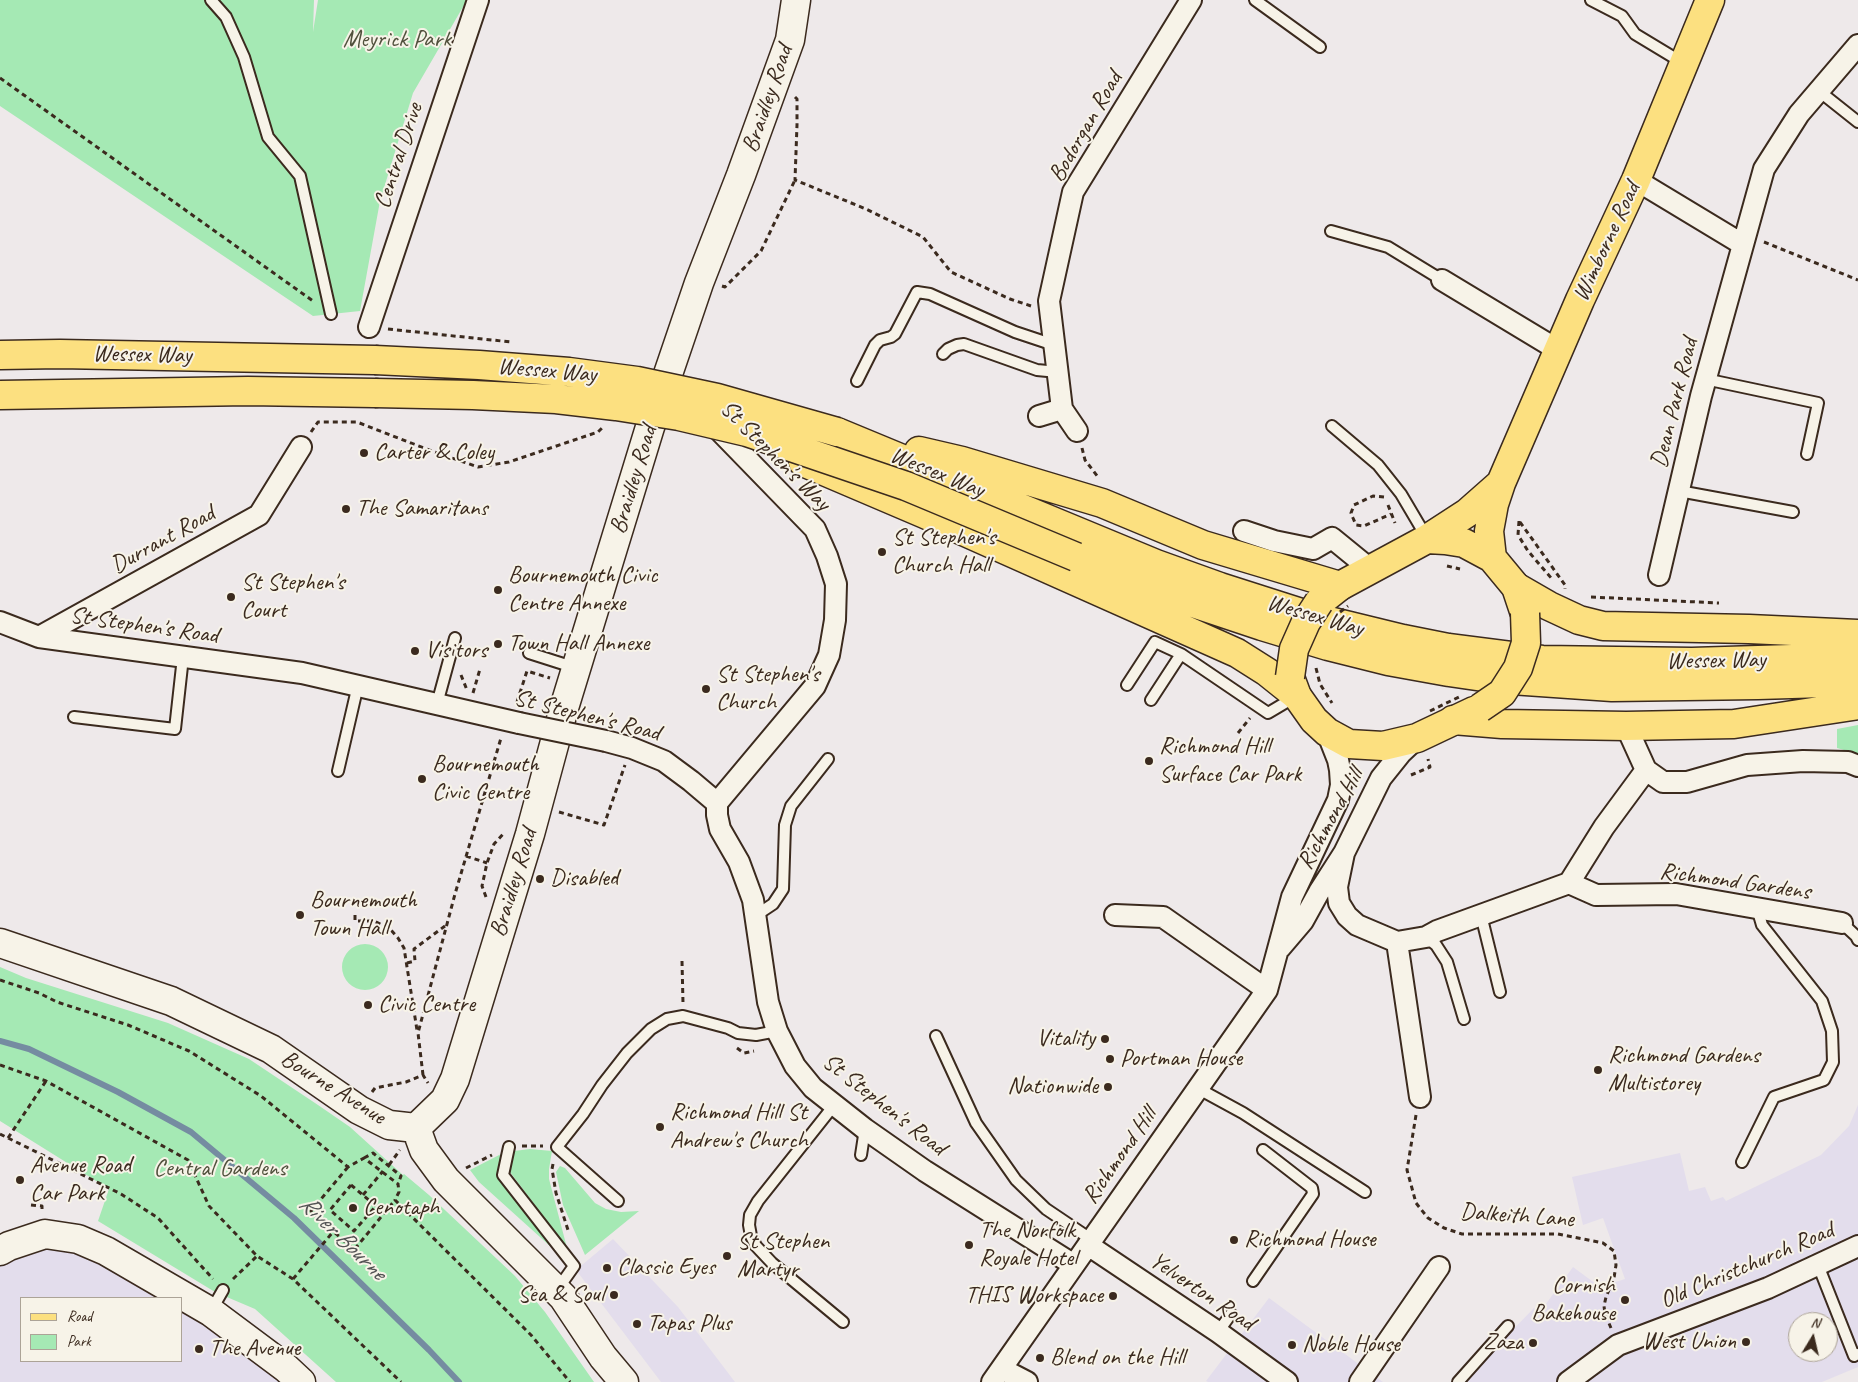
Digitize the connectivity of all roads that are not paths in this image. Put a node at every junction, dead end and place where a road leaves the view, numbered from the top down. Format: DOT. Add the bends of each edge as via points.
graph roads {
  1 [pos="211,0"];
  2 [pos="478,0"];
  3 [pos="796,0"];
  4 [pos="1255,0"];
  5 [pos="1591,0"];
  6 [pos="1710,0"];
  7 [pos="1189,1"];
  8 [pos="220,4"];
  9 [pos="1858,44"];
  10 [pos="1320,47"];
  11 [pos="1684,63"];
  12 [pos="1818,91"];
  13 [pos="1858,122"];
  14 [pos="1636,180"];
  15 [pos="1332,231"];
  16 [pos="1743,239"];
  17 [pos="1442,280"];
  18 [pos="331,314"];
  19 [pos="369,327"];
  20 [pos="1054,345"];
  21 [pos="1558,350"];
  22 [pos="943,354"];
  23 [pos="0,355"];
  24 [pos="1058,372"];
  25 [pos="1705,379"];
  26 [pos="857,381"];
  27 [pos="0,395"];
  28 [pos="658,401"];
  29 [pos="1062,409"];
  30 [pos="1039,416"];
  31 [pos="1332,426"];
  32 [pos="1077,431"];
  33 [pos="837,432"];
  34 [pos="301,447"];
  35 [pos="1807,454"];
  36 [pos="1501,483"];
  37 [pos="1679,491"];
  38 [pos="1793,512"];
  39 [pos="1244,531"];
  40 [pos="1427,539"];
  41 [pos="1075,556"];
  42 [pos="1492,558"];
  43 [pos="1370,569"];
  44 [pos="1659,574"];
  45 [pos="1516,587"];
  46 [pos="1340,602"];
  47 [pos="0,622"];
  48 [pos="1858,634"];
  49 [pos="39,637"];
  50 [pos="455,638"];
  51 [pos="529,653"];
  52 [pos="1180,654"];
  53 [pos="183,657"];
  54 [pos="1858,657"];
  55 [pos="577,668"];
  56 [pos="1858,682"];
  57 [pos="1127,685"];
  58 [pos="358,686"];
  59 [pos="1294,687"];
  60 [pos="1150,700"];
  61 [pos="437,704"];
  62 [pos="1858,705"];
  63 [pos="1442,716"];
  64 [pos="74,717"];
  65 [pos="1626,726"];
  66 [pos="1327,732"];
  67 [pos="1417,738"];
  68 [pos="828,759"];
  69 [pos="1858,766"];
  70 [pos="1646,770"];
  71 [pos="338,771"];
  72 [pos="716,803"];
  73 [pos="1344,853"];
  74 [pos="1569,883"];
  75 [pos="1757,908"];
  76 [pos="1115,915"];
  77 [pos="1481,915"];
  78 [pos="755,916"];
  79 [pos="1842,922"];
  80 [pos="1426,937"];
  81 [pos="1858,940"];
  82 [pos="0,942"];
  83 [pos="1397,942"];
  84 [pos="1276,953"];
  85 [pos="1267,990"];
  86 [pos="1500,992"];
  87 [pos="1464,1019"];
  88 [pos="777,1031"];
  89 [pos="936,1036"];
  90 [pos="1198,1089"];
  91 [pos="1420,1097"];
  92 [pos="835,1104"];
  93 [pos="416,1128"];
  94 [pos="865,1129"];
  95 [pos="509,1147"];
  96 [pos="1263,1150"];
  97 [pos="861,1155"];
  98 [pos="1742,1162"];
  99 [pos="1365,1192"];
  100 [pos="618,1201"];
  101 [pos="1090,1242"];
  102 [pos="1858,1246"];
  103 [pos="0,1251"];
  104 [pos="1074,1265"];
  105 [pos="1818,1265"];
  106 [pos="1439,1267"];
  107 [pos="1253,1281"];
  108 [pos="556,1291"];
  109 [pos="1231,1314"];
  110 [pos="843,1322"];
  111 [pos="1508,1326"];
  112 [pos="1218,1332"];
  113 [pos="1858,1354"];
  114 [pos="997,1376"];
  115 [pos="301,1382"];
  116 [pos="624,1382"];
  117 [pos="1027,1382"];
  118 [pos="1287,1382"];
  119 [pos="1360,1382"];
  120 [pos="1458,1382"];
  121 [pos="1568,1382"];
  1 -- 8 [label="lane"];
  2 -- 19 [label="street, Central Drive"];
  3 -- 28 [label="street, Braidley Road" via="790,40"];
  4 -- 10 [label="lane"];
  5 -- 11 [label="lane" via="1622,16 1635,34"];
  6 -- 11 [label="main road, Wimborne Road"];
  7 -- 20 [label="street, Bodorgan Road" via="1073,192 1049,302"];
  8 -- 18 [label="lane" via="244,57 268,138 300,176"];
  9 -- 12 [label="street, Dean Park Road"];
  11 -- 14 [label="main road, Wimborne Road"];
  12 -- 13 [label="lane"];
  12 -- 16 [label="street, Dean Park Road" via="1799,114 1764,169"];
  14 -- 16 [label="street"];
  14 -- 21 [label="main road, Wimborne Road"];
  15 -- 17 [label="lane" via="1388,247"];
  16 -- 25 [label="street, Dean Park Road"];
  17 -- 21 [label="street"];
  20 -- 24 [label="street, Bodorgan Road"];
  20 -- 26 [label="lane" via="1015,332 930,294 917,292 895,334 880,340 875,346"];
  21 -- 36 [label="main road, Wimborne Road"];
  22 -- 24 [label="lane" via="964,344 1037,370"];
  23 -- 33 [label="main road, Wessex Way, bridge" via="375,360 569,372 636,381 717,398"];
  24 -- 29 [label="street, Bodorgan Road"];
  25 -- 35 [label="lane" via="1818,404"];
  25 -- 37 [label="street, Dean Park Road"];
  27 -- 41 [label="main road, Wessex Way, bridge" via="248,391 473,394 616,406 747,432 906,486"];
  28 -- 55 [label="street, Braidley Road"];
  28 -- 72 [label="street, St Stephen's Way" via="688,408 710,422 761,472 815,529 836,584 836,620 829,655 815,686"];
  29 -- 30 [label="street"];
  29 -- 32 [label="street, Bodorgan Road"];
  31 -- 40 [label="lane" via="1378,465 1401,494"];
  33 -- 41 [label="main road, Wessex Way"];
  33 -- 46 [label="main road" via="962,461 1102,503"];
  34 -- 49 [label="street, Durrant Road" via="283,461 259,516"];
  36 -- 40 [label="main road, Wimborne Road" via="1467,513"];
  36 -- 42 [label="main road, Wimborne Road" via="1489,530"];
  37 -- 38 [label="lane"];
  37 -- 44 [label="street, Dean Park Road"];
  39 -- 43 [label="street" via="1313,549 1332,538"];
  40 -- 42 [label="main road" via="1464,543"];
  40 -- 43 [label="main road, Wimborne Road"];
  41 -- 54 [label="main road, Wessex Way" via="1156,564 1317,618 1448,648 1542,660 1682,662"];
  41 -- 56 [label="main road, Wessex Way" via="1163,593 1262,626 1371,656 1449,672 1497,679 1612,686"];
  41 -- 59 [label="main road"];
  42 -- 45 [label="main road"];
  43 -- 46 [label="main road, Wimborne Road"];
  45 -- 48 [label="main road" via="1579,620 1603,626"];
  45 -- 63 [label="main road, bridge" via="1525,613 1526,643 1518,668 1502,693 1472,701"];
  46 -- 59 [label="main road, bridge" via="1306,622 1294,649"];
  47 -- 49 [label="street, St Stephen's Road"];
  49 -- 53 [label="street, St Stephen's Road"];
  50 -- 61 [label="lane"];
  51 -- 55 [label="lane"];
  52 -- 57 [label="lane" via="1156,642"];
  52 -- 59 [label="lane" via="1268,713"];
  52 -- 60 [label="lane"];
  53 -- 58 [label="street, St Stephen's Road" via="302,673"];
  53 -- 64 [label="lane" via="175,729"];
  55 -- 93 [label="street, Braidley Road" via="455,1079 445,1100"];
  58 -- 61 [label="street, St Stephen's Road"];
  58 -- 71 [label="lane"];
  59 -- 66 [label="main road" via="1314,720"];
  61 -- 72 [label="street, St Stephen's Road, bridge" via="632,748 664,761"];
  62 -- 65 [label="main road" via="1734,724"];
  63 -- 65 [label="main road" via="1502,724"];
  63 -- 67 [label="main road"];
  65 -- 70 [label="street"];
  66 -- 67 [label="main road" via="1349,744 1375,746"];
  66 -- 84 [label="street, Richmond Hill" via="1340,770 1338,800 1292,897"];
  67 -- 73 [label="street, Richmond Hill" via="1381,778"];
  68 -- 78 [label="lane" via="792,806 785,825 784,889 773,904"];
  69 -- 70 [label="street" via="1848,762 1804,760 1747,765 1687,782 1663,782"];
  70 -- 74 [label="street" via="1604,827"];
  72 -- 78 [label="street, St Stephen's Road" via="720,829 739,862 753,900"];
  73 -- 83 [label="street" via="1337,887 1343,910 1357,925"];
  73 -- 84 [label="street, Richmond Hill" via="1303,921"];
  74 -- 75 [label="street, Richmond Gardens" via="1596,896 1676,894"];
  74 -- 77 [label="street"];
  75 -- 79 [label="street, Richmond Gardens"];
  75 -- 98 [label="lane" via="1762,925 1822,1001 1832,1030 1833,1062 1824,1080 1774,1097"];
  76 -- 85 [label="street" via="1163,918"];
  77 -- 80 [label="street"];
  77 -- 86 [label="lane"];
  78 -- 88 [label="street, St Stephen's Road" via="768,1002"];
  79 -- 81 [label="lane, Richmond Gardens"];
  80 -- 83 [label="street"];
  80 -- 87 [label="lane" via="1436,945 1447,962"];
  82 -- 93 [label="street, Bourne Avenue" via="171,1001 271,1049 389,1125"];
  83 -- 91 [label="street"];
  84 -- 85 [label="street, Richmond Hill"];
  85 -- 90 [label="street, Richmond Hill"];
  88 -- 92 [label="street, St Stephen's Road" via="795,1066 813,1088"];
  88 -- 100 [label="lane" via="738,1033 683,1016 651,1029 627,1053 557,1147"];
  89 -- 101 [label="lane" via="976,1123 1016,1180 1046,1209"];
  90 -- 99 [label="lane" via="1243,1113"];
  90 -- 101 [label="street, Richmond Hill"];
  92 -- 94 [label="street, St Stephen's Road"];
  92 -- 110 [label="lane" via="758,1201 750,1214 749,1224 756,1246 772,1263"];
  93 -- 108 [label="street, Bourne Avenue" via="424,1150 446,1180"];
  94 -- 97 [label="lane"];
  94 -- 104 [label="street, St Stephen's Road"];
  95 -- 108 [label="lane" via="503,1175 574,1266"];
  96 -- 107 [label="lane" via="1312,1188 1313,1194"];
  101 -- 104 [label="street, Richmond Hill"];
  101 -- 112 [label="street, Yelverton Road"];
  102 -- 105 [label="street, Old Christchurch Road"];
  103 -- 115 [label="street" via="45,1234 78,1239 106,1251 217,1301"];
  104 -- 114 [label="street, Richmond Hill"];
  105 -- 113 [label="lane" via="1854,1356"];
  105 -- 121 [label="street, Old Christchurch Road" via="1768,1288 1652,1323"];
  106 -- 119 [label="street"];
  108 -- 116 [label="street, Bourne Avenue"];
  109 -- 112 [label="lane"];
  111 -- 120 [label="lane"];
  112 -- 118 [label="street, Yelverton Road"];
  114 -- 117 [label="street"];
}
